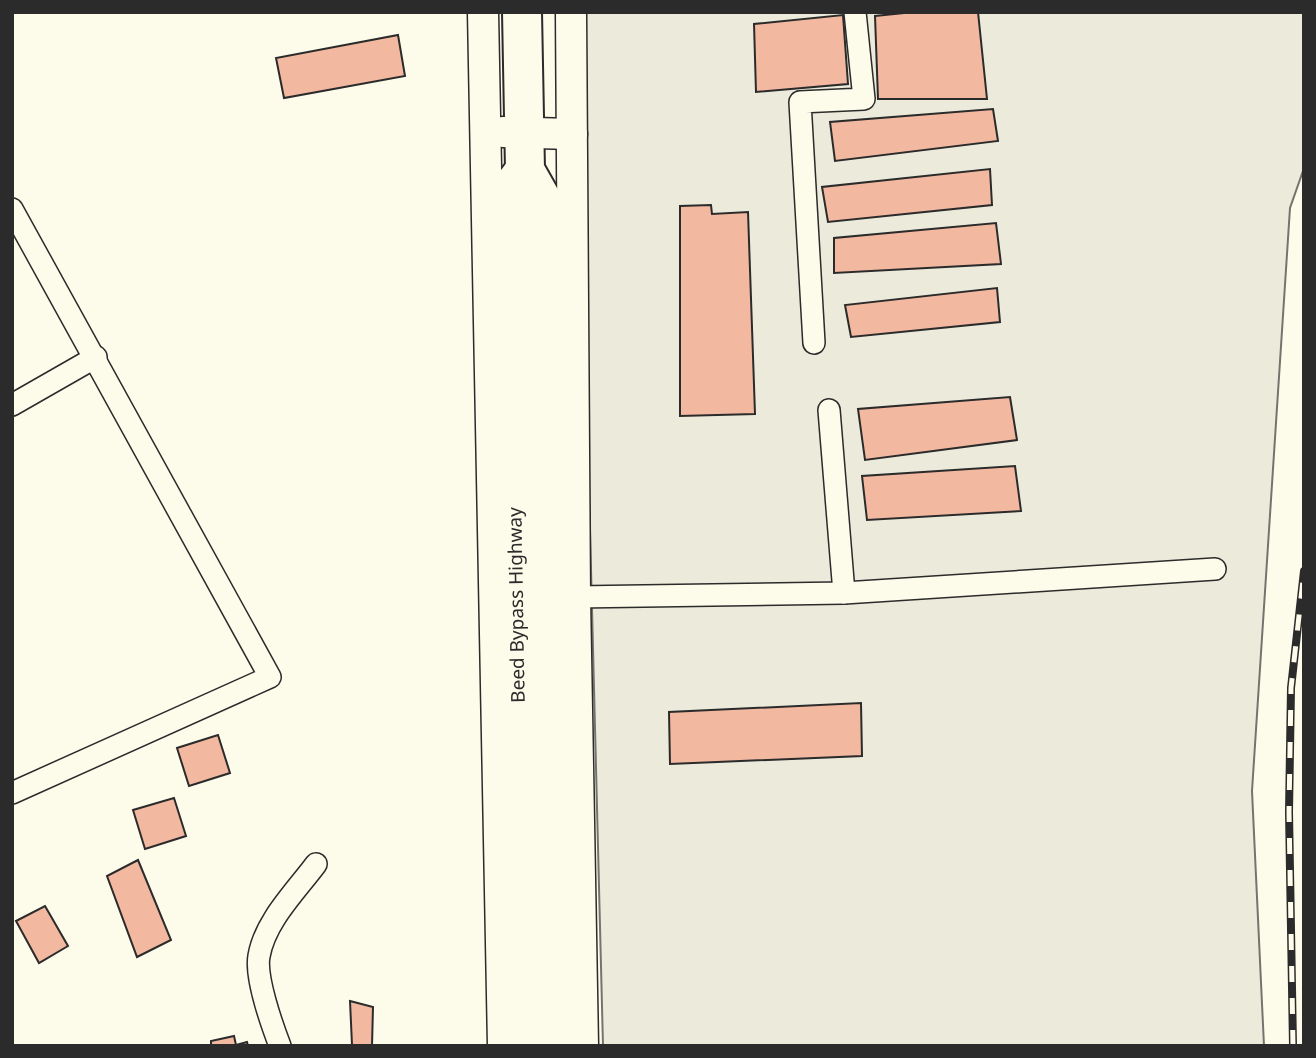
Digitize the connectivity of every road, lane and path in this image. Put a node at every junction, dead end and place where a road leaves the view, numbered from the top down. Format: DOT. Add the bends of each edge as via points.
graph roads {
  1 [pos="483,12"];
  2 [pos="523,12"];
  3 [pos="571,12"];
  4 [pos="855,12"];
  5 [pos="485,132"];
  6 [pos="572,134"];
  7 [pos="525,151"];
  8 [pos="12,209"];
  9 [pos="814,343"];
  10 [pos="96,357"];
  11 [pos="12,405"];
  12 [pos="829,410"];
  13 [pos="1215,569"];
  14 [pos="844,593"];
  15 [pos="575,597"];
  16 [pos="12,793"];
  17 [pos="316,864"];
  18 [pos="280,1046"];
  19 [pos="503,1046"];
  20 [pos="525,1046"];
  21 [pos="555,1046"];
  22 [pos="583,1046"];
  1 -- 5 [label="street"];
  2 -- 7 [label="highway, Beed Bypass Highway"];
  3 -- 6 [label="street"];
  4 -- 9 [label="street" via="864,99 800,102"];
  5 -- 7 [label="street"];
  5 -- 19 [label="street"];
  6 -- 7 [label="street"];
  6 -- 15 [label="street"];
  7 -- 20 [label="highway, Beed Bypass Highway" via="508,194"];
  7 -- 21 [label="highway, Beed Bypass Highway" via="542,200 541,448"];
  8 -- 10 [label="street"];
  10 -- 11 [label="street"];
  10 -- 16 [label="street" via="270,677"];
  12 -- 14 [label="street"];
  13 -- 14 [label="street"];
  14 -- 15 [label="street"];
  15 -- 22 [label="street"];
  17 -- 18 [label="street" via="272,922 259,957 268,1016"];
}
